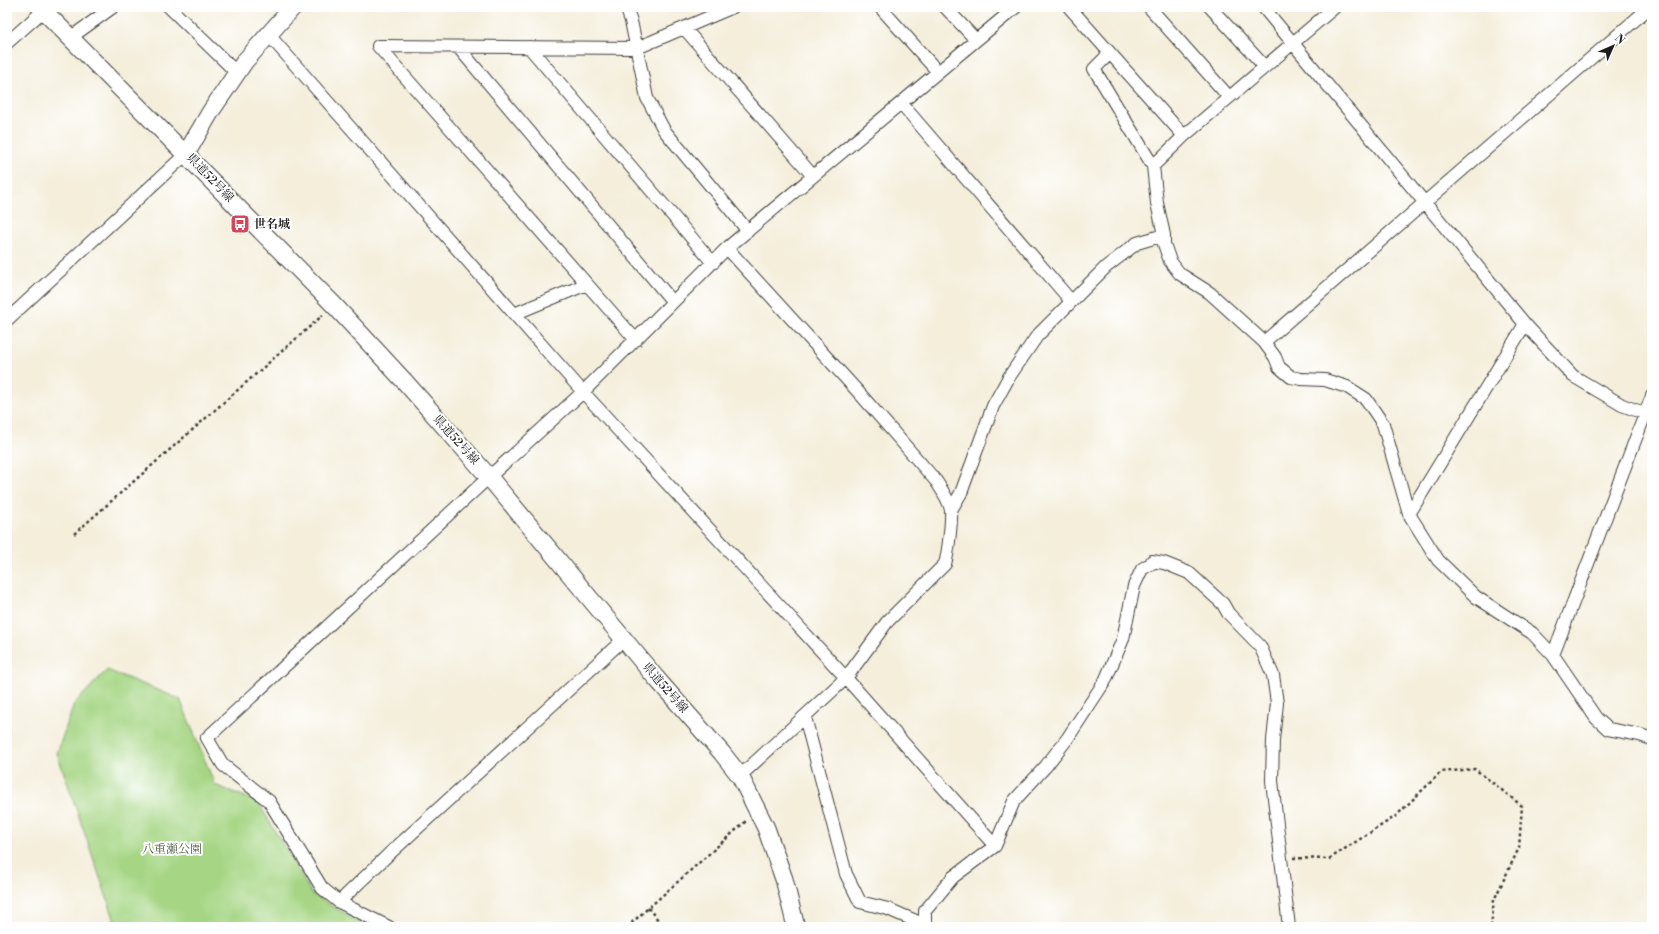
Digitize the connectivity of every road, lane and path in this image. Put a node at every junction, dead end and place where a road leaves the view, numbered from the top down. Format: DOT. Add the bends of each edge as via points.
graph roads {
  1 [pos="113,7"];
  2 [pos="169,7"];
  3 [pos="292,7"];
  4 [pos="626,7"];
  5 [pos="733,7"];
  6 [pos="880,7"];
  7 [pos="945,7"];
  8 [pos="1015,7"];
  9 [pos="1149,7"];
  10 [pos="1210,7"];
  11 [pos="1263,7"];
  12 [pos="1335,7"];
  13 [pos="1650,7"];
  14 [pos="41,9"];
  15 [pos="1076,9"];
  16 [pos="684,28"];
  17 [pos="268,34"];
  18 [pos="70,38"];
  19 [pos="976,40"];
  20 [pos="7,43"];
  21 [pos="1293,43"];
  22 [pos="458,47"];
  23 [pos="529,48"];
  24 [pos="637,48"];
  25 [pos="1110,53"];
  26 [pos="1265,67"];
  27 [pos="938,72"];
  28 [pos="237,73"];
  29 [pos="1229,98"];
  30 [pos="901,103"];
  31 [pos="1184,136"];
  32 [pos="186,154"];
  33 [pos="1153,166"];
  34 [pos="813,176"];
  35 [pos="1424,202"];
  36 [pos="748,231"];
  37 [pos="1164,235"];
  38 [pos="728,248"];
  39 [pos="713,263"];
  40 [pos="587,284"];
  41 [pos="1071,301"];
  42 [pos="673,302"];
  43 [pos="334,305"];
  44 [pos="514,314"];
  45 [pos="7,318"];
  46 [pos="1524,324"];
  47 [pos="636,340"];
  48 [pos="1264,342"];
  49 [pos="583,392"];
  50 [pos="1652,396"];
  51 [pos="1648,415"];
  52 [pos="489,477"];
  53 [pos="951,510"];
  54 [pos="1410,514"];
  55 [pos="74,534"];
  56 [pos="624,639"];
  57 [pos="1553,655"];
  58 [pos="846,678"];
  59 [pos="805,717"];
  60 [pos="1652,739"];
  61 [pos="740,776"];
  62 [pos="757,811"];
  63 [pos="995,846"];
  64 [pos="1280,857"];
  65 [pos="339,902"];
  66 [pos="648,908"];
  67 [pos="926,926"];
  68 [pos="389,927"];
  69 [pos="627,927"];
  70 [pos="664,927"];
  71 [pos="796,927"];
  72 [pos="1289,927"];
  73 [pos="1491,927"];
  1 -- 18 [label="street"];
  2 -- 28 [label="street"];
  3 -- 17 [label="main road"];
  4 -- 24 [label="street"];
  5 -- 16 [label="street"];
  6 -- 27 [label="street"];
  7 -- 19 [label="street"];
  8 -- 19 [label="street"];
  9 -- 29 [label="street"];
  10 -- 26 [label="street"];
  11 -- 21 [label="street"];
  12 -- 21 [label="street"];
  13 -- 35 [label="street"];
  14 -- 18 [label="main road, 県道52号線"];
  14 -- 20 [label="street"];
  15 -- 25 [label="street"];
  16 -- 24 [label="street"];
  16 -- 34 [label="street"];
  17 -- 28 [label="main road"];
  17 -- 44 [label="street"];
  18 -- 32 [label="main road, 県道52号線"];
  19 -- 27 [label="street"];
  21 -- 26 [label="street"];
  21 -- 35 [label="street"];
  22 -- 23 [label="street"];
  22 -- 40 [label="street" via="378,46"];
  22 -- 42 [label="street"];
  23 -- 24 [label="street"];
  23 -- 39 [label="street"];
  24 -- 36 [label="street" via="647,98 664,130"];
  25 -- 31 [label="street"];
  25 -- 33 [label="street" via="1094,69"];
  26 -- 29 [label="street"];
  27 -- 30 [label="street"];
  28 -- 32 [label="main road"];
  29 -- 31 [label="street"];
  30 -- 34 [label="street"];
  30 -- 41 [label="street"];
  31 -- 33 [label="street"];
  32 -- 43 [label="main road, 県道52号線"];
  32 -- 45 [label="street" via="8,320"];
  33 -- 37 [label="street"];
  34 -- 36 [label="street"];
  35 -- 46 [label="street"];
  35 -- 48 [label="street"];
  36 -- 38 [label="street"];
  37 -- 41 [label="street" via="1137,242 1106,267"];
  37 -- 48 [label="street" via="1164,244 1170,261 1180,274 1210,293"];
  38 -- 39 [label="street"];
  38 -- 53 [label="street" via="936,481"];
  39 -- 42 [label="street"];
  40 -- 44 [label="street"];
  40 -- 47 [label="street"];
  41 -- 53 [label="street" via="1037,336 1009,376 993,406 961,493"];
  42 -- 47 [label="street"];
  43 -- 52 [label="main road, 県道52号線"];
  43 -- 55 [label="path"];
  44 -- 49 [label="street"];
  46 -- 51 [label="street" via="1573,376 1622,405"];
  46 -- 54 [label="street"];
  47 -- 49 [label="street"];
  48 -- 54 [label="street" via="1279,367 1291,376 1326,380 1347,387 1366,399 1383,424"];
  49 -- 52 [label="street"];
  49 -- 58 [label="street"];
  50 -- 51 [label="street"];
  51 -- 57 [label="street"];
  52 -- 56 [label="main road, 県道52号線"];
  52 -- 65 [label="street" via="207,738 222,764 269,801 322,888"];
  53 -- 58 [label="street" via="948,555 944,564 887,622"];
  54 -- 57 [label="street" via="1438,560 1476,597 1532,634"];
  56 -- 61 [label="main road, 県道52号線"];
  56 -- 65 [label="street"];
  57 -- 60 [label="street" via="1596,718 1608,729"];
  58 -- 59 [label="street"];
  58 -- 63 [label="street"];
  59 -- 61 [label="street"];
  59 -- 67 [label="street" via="846,874 860,902 888,909"];
  61 -- 62 [label="main road, 県道52号線"];
  62 -- 66 [label="path"];
  62 -- 71 [label="main road, 県道52号線" via="784,879"];
  63 -- 64 [label="street" via="1014,801 1068,739 1106,682 1123,639 1134,586 1142,569 1152,561 1189,573 1223,604 1228,613 1260,646 1273,675 1277,703 1272,781"];
  63 -- 67 [label="street" via="953,877 925,911"];
  64 -- 72 [label="street"];
  64 -- 73 [label="path" via="1329,859 1396,816 1441,772 1475,769 1522,806 1519,848 1494,900"];
  65 -- 68 [label="street"];
  66 -- 69 [label="path"];
  66 -- 70 [label="path"];
}
